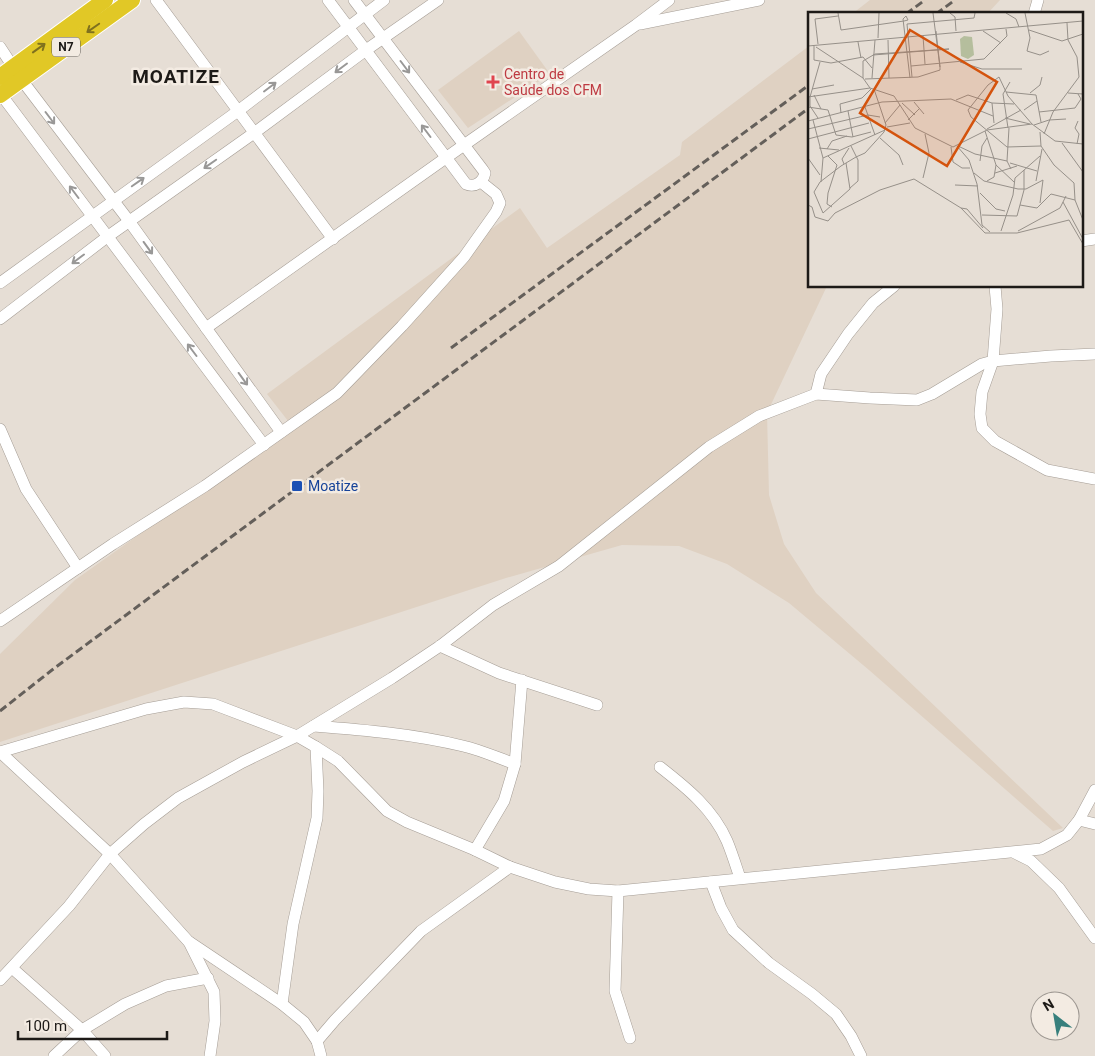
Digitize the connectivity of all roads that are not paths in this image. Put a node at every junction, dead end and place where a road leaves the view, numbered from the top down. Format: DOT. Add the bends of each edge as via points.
graph roads {
  1 [pos="105,0"];
  2 [pos="132,0"];
  3 [pos="156,0"];
  4 [pos="328,0"];
  5 [pos="354,0"];
  6 [pos="384,0"];
  7 [pos="438,0"];
  8 [pos="669,0"];
  9 [pos="758,0"];
  10 [pos="366,15"];
  11 [pos="636,25"];
  12 [pos="348,28"];
  13 [pos="384,38"];
  14 [pos="0,47"];
  15 [pos="366,50"];
  16 [pos="17,73"];
  17 [pos="0,77"];
  18 [pos="0,94"];
  19 [pos="238,111"];
  20 [pos="254,133"];
  21 [pos="464,145"];
  22 [pos="446,158"];
  23 [pos="481,182"];
  24 [pos="112,201"];
  25 [pos="92,216"];
  26 [pos="129,221"];
  27 [pos="107,237"];
  28 [pos="333,239"];
  29 [pos="1095,239"];
  30 [pos="1082,241"];
  31 [pos="0,283"];
  32 [pos="892,288"];
  33 [pos="995,288"];
  34 [pos="0,319"];
  35 [pos="206,328"];
  36 [pos="1095,354"];
  37 [pos="993,362"];
  38 [pos="816,394"];
  39 [pos="0,429"];
  40 [pos="282,432"];
  41 [pos="264,445"];
  42 [pos="1095,479"];
  43 [pos="78,568"];
  44 [pos="0,621"];
  45 [pos="440,646"];
  46 [pos="522,680"];
  47 [pos="597,705"];
  48 [pos="314,726"];
  49 [pos="297,736"];
  50 [pos="316,747"];
  51 [pos="515,764"];
  52 [pos="660,767"];
  53 [pos="1095,790"];
  54 [pos="1086,813"];
  55 [pos="1095,824"];
  56 [pos="475,850"];
  57 [pos="1015,852"];
  58 [pos="110,854"];
  59 [pos="510,867"];
  60 [pos="740,878"];
  61 [pos="711,882"];
  62 [pos="618,891"];
  63 [pos="1095,938"];
  64 [pos="188,940"];
  65 [pos="12,968"];
  66 [pos="208,978"];
  67 [pos="0,980"];
  68 [pos="282,1004"];
  69 [pos="82,1030"];
  70 [pos="630,1038"];
  71 [pos="317,1041"];
  72 [pos="54,1056"];
  73 [pos="105,1056"];
  74 [pos="210,1056"];
  75 [pos="321,1056"];
  76 [pos="861,1056"];
  16 -- 1 [label="highway, N7, one-way"];
  2 -- 16 [label="highway, N7, one-way"];
  3 -- 19 [label="street"];
  4 -- 12 [label="street"];
  5 -- 10 [label="street"];
  6 -- 10 [label="street"];
  7 -- 13 [label="street"];
  8 -- 11 [label="street"];
  9 -- 11 [label="street"];
  10 -- 12 [label="street"];
  10 -- 13 [label="street"];
  11 -- 21 [label="street"];
  12 -- 15 [label="street"];
  19 -- 12 [label="street, one-way"];
  13 -- 15 [label="street"];
  13 -- 21 [label="street, one-way"];
  14 -- 16 [label="street"];
  15 -- 20 [label="street, one-way"];
  22 -- 15 [label="street, one-way"];
  16 -- 17 [label="highway, N7"];
  16 -- 18 [label="highway, N7"];
  16 -- 24 [label="street, one-way"];
  25 -- 18 [label="street, one-way"];
  19 -- 20 [label="street"];
  24 -- 19 [label="street, one-way"];
  20 -- 26 [label="street, one-way"];
  20 -- 28 [label="street"];
  21 -- 22 [label="street"];
  21 -- 23 [label="street" via="483,170"];
  22 -- 23 [label="street" via="466,184"];
  22 -- 28 [label="street"];
  23 -- 40 [label="street" via="496,194 500,203 464,257 338,392"];
  24 -- 25 [label="street"];
  24 -- 26 [label="street"];
  25 -- 27 [label="street"];
  25 -- 31 [label="street"];
  26 -- 27 [label="street"];
  26 -- 35 [label="street, one-way"];
  27 -- 34 [label="street, one-way"];
  41 -- 27 [label="street, one-way"];
  28 -- 35 [label="street"];
  29 -- 30 [label="street"];
  32 -- 38 [label="street" via="873,303 848,334 821,374"];
  33 -- 37 [label="street"];
  35 -- 40 [label="street, one-way"];
  36 -- 37 [label="street"];
  37 -- 38 [label="street" via="982,364 917,400"];
  37 -- 42 [label="street" via="982,392 982,428 995,441 1047,470"];
  38 -- 45 [label="street" via="759,416 709,447 559,566 493,605"];
  39 -- 43 [label="street" via="26,489"];
  40 -- 41 [label="street"];
  41 -- 43 [label="street"];
  43 -- 44 [label="street"];
  45 -- 46 [label="street"];
  45 -- 48 [label="street"];
  46 -- 47 [label="street"];
  46 -- 51 [label="street"];
  48 -- 49 [label="street"];
  48 -- 51 [label="street" via="425,737 465,746"];
  49 -- 50 [label="street"];
  49 -- 58 [label="street" via="178,798"];
  49 -- 58 [label="street" via="213,704 184,702 146,708 0,752"];
  50 -- 56 [label="street" via="338,761 386,810"];
  50 -- 68 [label="street" via="317,818 293,924"];
  51 -- 56 [label="street" via="504,801"];
  52 -- 60 [label="street" via="689,790 712,815 727,840"];
  53 -- 54 [label="street"];
  54 -- 55 [label="street"];
  54 -- 57 [label="street" via="1068,835 1041,849"];
  56 -- 59 [label="street"];
  57 -- 60 [label="street"];
  57 -- 63 [label="street" via="1031,861 1059,888"];
  58 -- 64 [label="street"];
  58 -- 65 [label="street" via="69,906"];
  59 -- 62 [label="street" via="555,882"];
  59 -- 71 [label="street" via="421,931"];
  60 -- 61 [label="street"];
  61 -- 62 [label="street"];
  61 -- 76 [label="street" via="733,930 769,963 836,1014"];
  62 -- 70 [label="street" via="614,991"];
  64 -- 66 [label="street"];
  64 -- 68 [label="street"];
  65 -- 67 [label="street"];
  65 -- 69 [label="street"];
  66 -- 69 [label="street" via="166,986 125,1004"];
  66 -- 74 [label="street" via="214,992"];
  68 -- 71 [label="street" via="304,1022"];
  69 -- 72 [label="street"];
  69 -- 73 [label="street"];
  71 -- 75 [label="street"];
}
